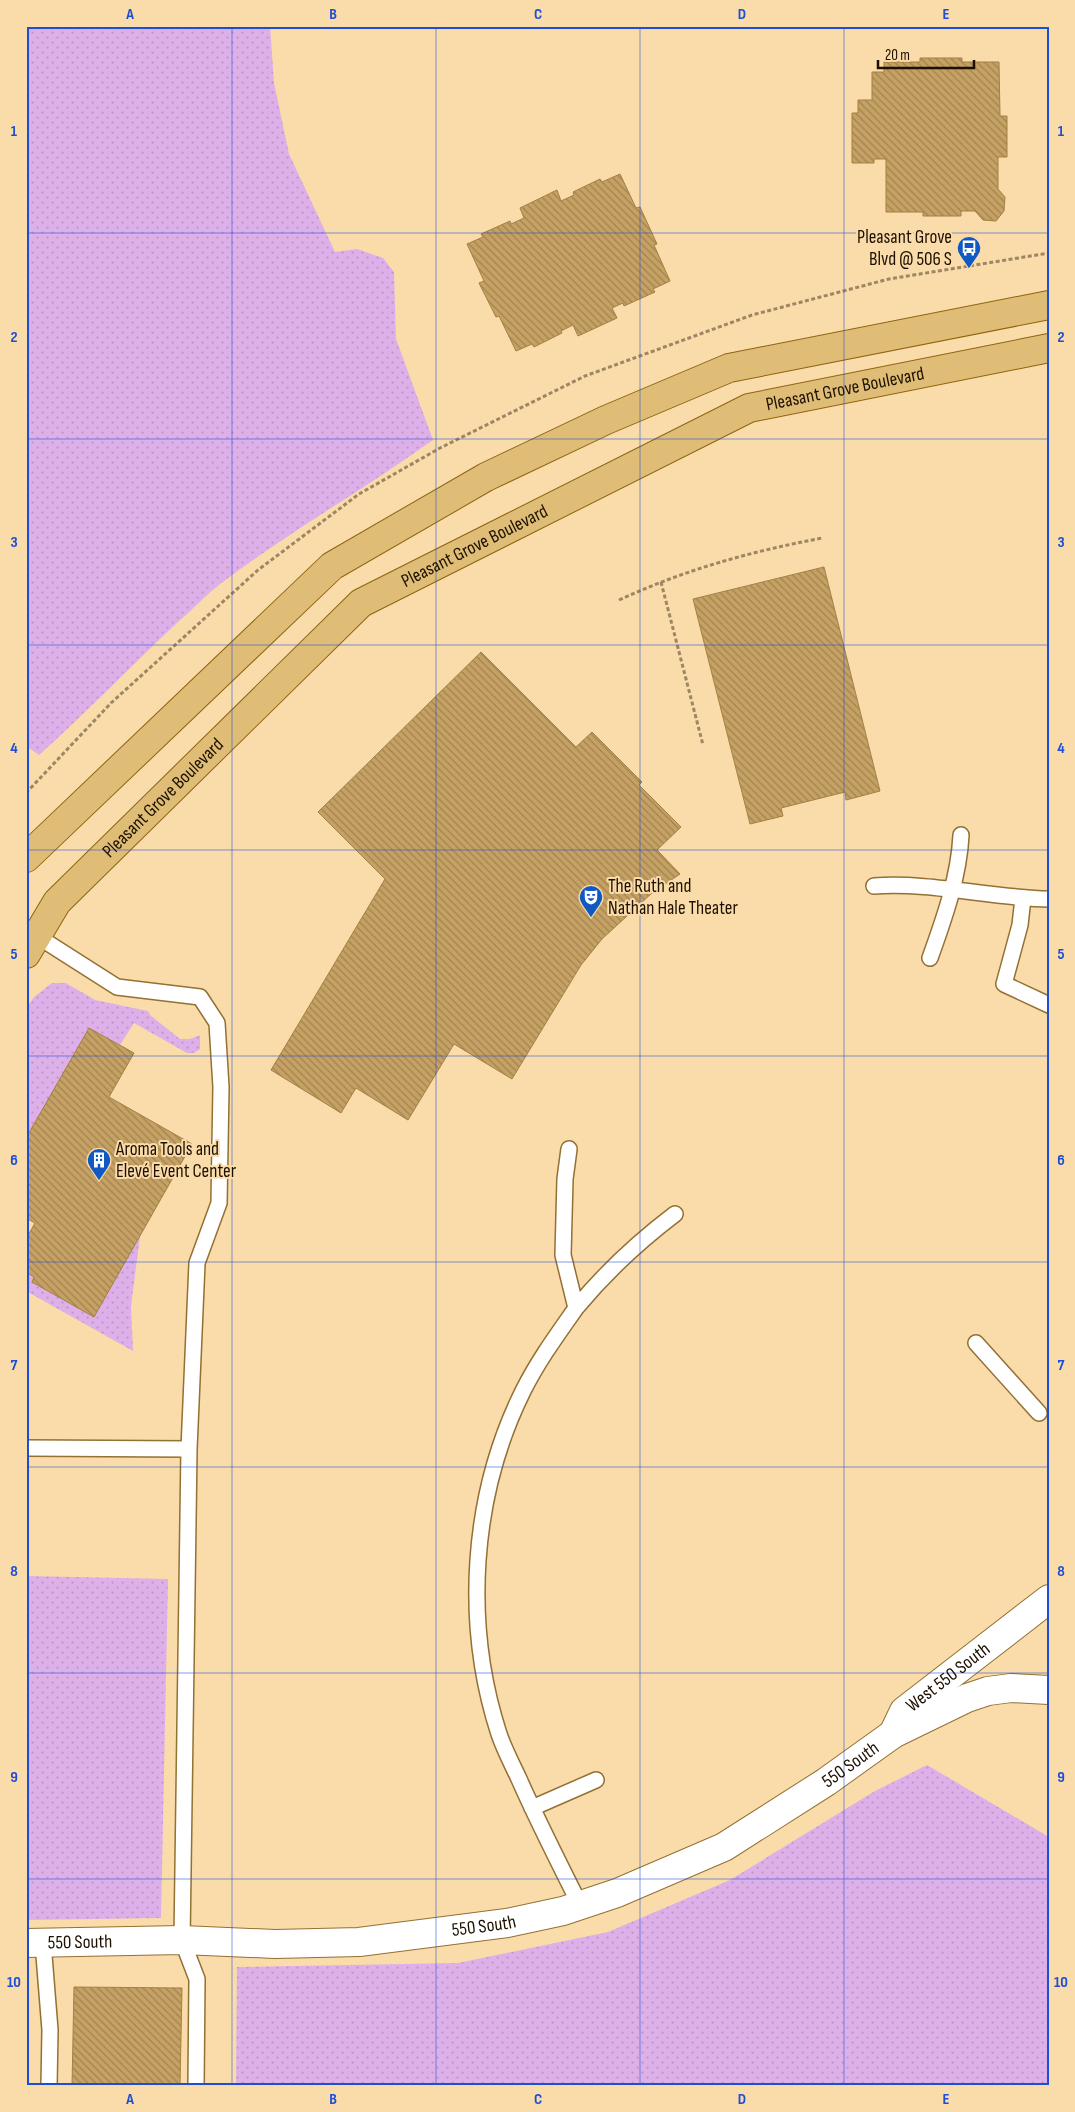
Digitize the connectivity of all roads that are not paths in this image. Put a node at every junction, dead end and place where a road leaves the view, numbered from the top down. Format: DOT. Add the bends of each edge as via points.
graph roads {
  1 [pos="1049,305"];
  2 [pos="1049,348"];
  3 [pos="961,835"];
  4 [pos="26,858"];
  5 [pos="874,886"];
  6 [pos="952,889"];
  7 [pos="1023,898"];
  8 [pos="1049,898"];
  9 [pos="32,945"];
  10 [pos="930,958"];
  11 [pos="1049,1005"];
  12 [pos="569,1149"];
  13 [pos="674,1214"];
  14 [pos="576,1308"];
  15 [pos="976,1343"];
  16 [pos="1039,1413"];
  17 [pos="26,1448"];
  18 [pos="188,1449"];
  19 [pos="1049,1599"];
  20 [pos="1049,1690"];
  21 [pos="893,1734"];
  22 [pos="596,1780"];
  23 [pos="532,1808"];
  24 [pos="580,1905"];
  25 [pos="182,1940"];
  26 [pos="34,1943"];
  27 [pos="49,2086"];
  28 [pos="196,2086"];
  1 -- 4 [label="main road" via="729,368 606,420 486,477 332,566"];
  2 -- 9 [label="main road, Pleasant Grove Boulevard" via="749,408 361,604 57,902"];
  3 -- 6 [label="lane"];
  5 -- 6 [label="lane" via="899,884"];
  6 -- 7 [label="lane"];
  6 -- 10 [label="lane"];
  7 -- 8 [label="lane"];
  7 -- 11 [label="lane" via="1020,925 1004,984"];
  9 -- 18 [label="lane" via="118,987 200,996 217,1023 221,1087 218,1203 197,1263"];
  12 -- 14 [label="lane" via="563,1255"];
  13 -- 14 [label="lane" via="648,1234"];
  14 -- 23 [label="lane" via="539,1360 510,1421 495,1466 477,1567 478,1628 487,1686 500,1735"];
  15 -- 16 [label="lane"];
  17 -- 18 [label="lane"];
  18 -- 25 [label="lane"];
  19 -- 21 [label="street, West 550 South" via="904,1711"];
  20 -- 21 [label="street, West 550 South" via="1011,1688 988,1691"];
  21 -- 24 [label="street, 550 South" via="826,1782 724,1847 618,1893"];
  22 -- 23 [label="lane"];
  23 -- 24 [label="lane"];
  24 -- 25 [label="street, 550 South" via="507,1923 360,1942 275,1944"];
  25 -- 26 [label="street, 550 South"];
  25 -- 28 [label="lane" via="197,1979"];
  26 -- 27 [label="lane" via="50,2030"];
}
